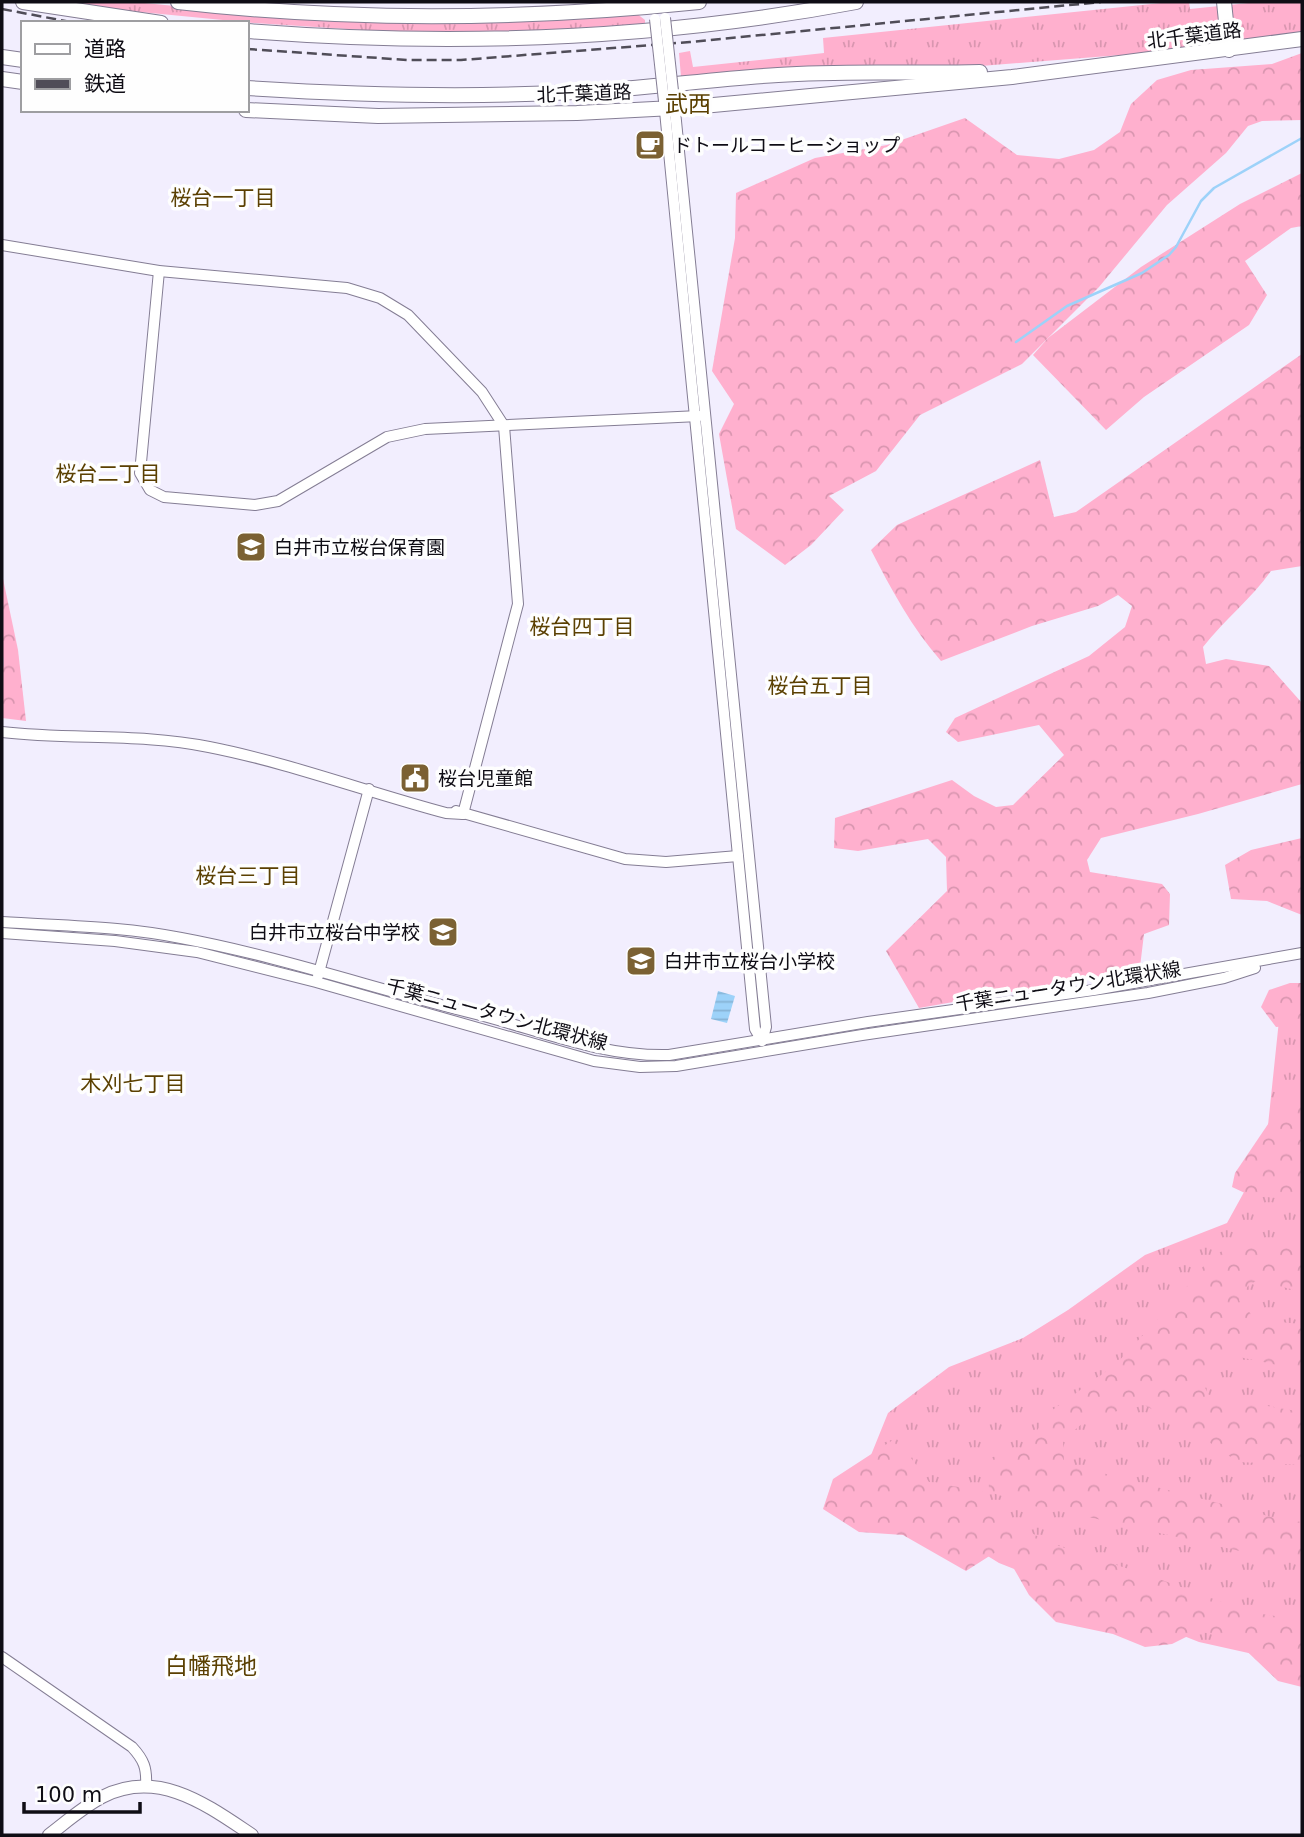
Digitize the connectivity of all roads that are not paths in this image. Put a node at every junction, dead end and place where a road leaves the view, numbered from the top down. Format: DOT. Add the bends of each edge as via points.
graph roads {
  1 [pos="23,2"];
  2 [pos="178,2"];
  3 [pos="699,2"];
  4 [pos="856,2"];
  5 [pos="1224,5"];
  6 [pos="659,8"];
  7 [pos="148,21"];
  8 [pos="248,32"];
  9 [pos="1302,39"];
  10 [pos="1229,50"];
  11 [pos="2,57"];
  12 [pos="21,60"];
  13 [pos="1090,68"];
  14 [pos="2,79"];
  15 [pos="21,82"];
  16 [pos="248,88"];
  17 [pos="669,105"];
  18 [pos="248,110"];
  19 [pos="2,245"];
  20 [pos="159,271"];
  21 [pos="700,416"];
  22 [pos="504,426"];
  23 [pos="2,732"];
  24 [pos="369,789"];
  25 [pos="463,814"];
  26 [pos="738,856"];
  27 [pos="2,922"];
  28 [pos="2,933"];
  29 [pos="1302,953"];
  30 [pos="1274,960"];
  31 [pos="318,977"];
  32 [pos="762,1041"];
  33 [pos="2,1657"];
  34 [pos="146,1786"];
  35 [pos="49,1835"];
  36 [pos="252,1835"];
  1 -- 7 [label="highway"];
  2 -- 6 [label="highway" via="311,14 425,17"];
  3 -- 6 [label="highway"];
  4 -- 8 [label="highway" via="646,32 545,38 385,40"];
  5 -- 10 [label="highway"];
  6 -- 17 [label="street, bridge"];
  9 -- 10 [label="highway, 北千葉道路"];
  10 -- 13 [label="highway, 北千葉道路"];
  11 -- 12 [label="highway"];
  13 -- 16 [label="highway, 北千葉道路" via="834,72 506,95"];
  13 -- 17 [label="highway, 北千葉道路"];
  14 -- 15 [label="highway"];
  17 -- 18 [label="highway, 北千葉道路" via="577,113 378,116"];
  17 -- 21 [label="street"];
  19 -- 20 [label="street"];
  20 -- 22 [label="street" via="347,288 380,298 408,315 482,392"];
  20 -- 22 [label="street" via="140,473 156,494 255,505 278,501 387,437 425,429"];
  21 -- 22 [label="street"];
  21 -- 26 [label="street"];
  21 -- 32 [label="street" via="766,1027"];
  22 -- 25 [label="street" via="518,604"];
  23 -- 24 [label="street" via="208,746"];
  24 -- 25 [label="street" via="385,797"];
  24 -- 31 [label="street"];
  25 -- 26 [label="street" via="625,859 666,862"];
  26 -- 32 [label="street" via="755,1029"];
  27 -- 31 [label="street, 千葉ニュータウン北環状線" via="115,928 178,937"];
  28 -- 31 [label="street, 千葉ニュータウン北環状線" via="171,947"];
  29 -- 30 [label="street, 千葉ニュータウン北環状線"];
  30 -- 31 [label="street, 千葉ニュータウン北環状線" via="1224,978 1158,991 660,1067 594,1061"];
  30 -- 32 [label="street, 千葉ニュータウン北環状線"];
  31 -- 32 [label="street, 千葉ニュータウン北環状線" via="496,1019 580,1045 642,1056"];
  33 -- 34 [label="street" via="132,1747 147,1769"];
  34 -- 35 [label="main road" via="100,1798"];
  34 -- 36 [label="main road" via="189,1795"];
}
